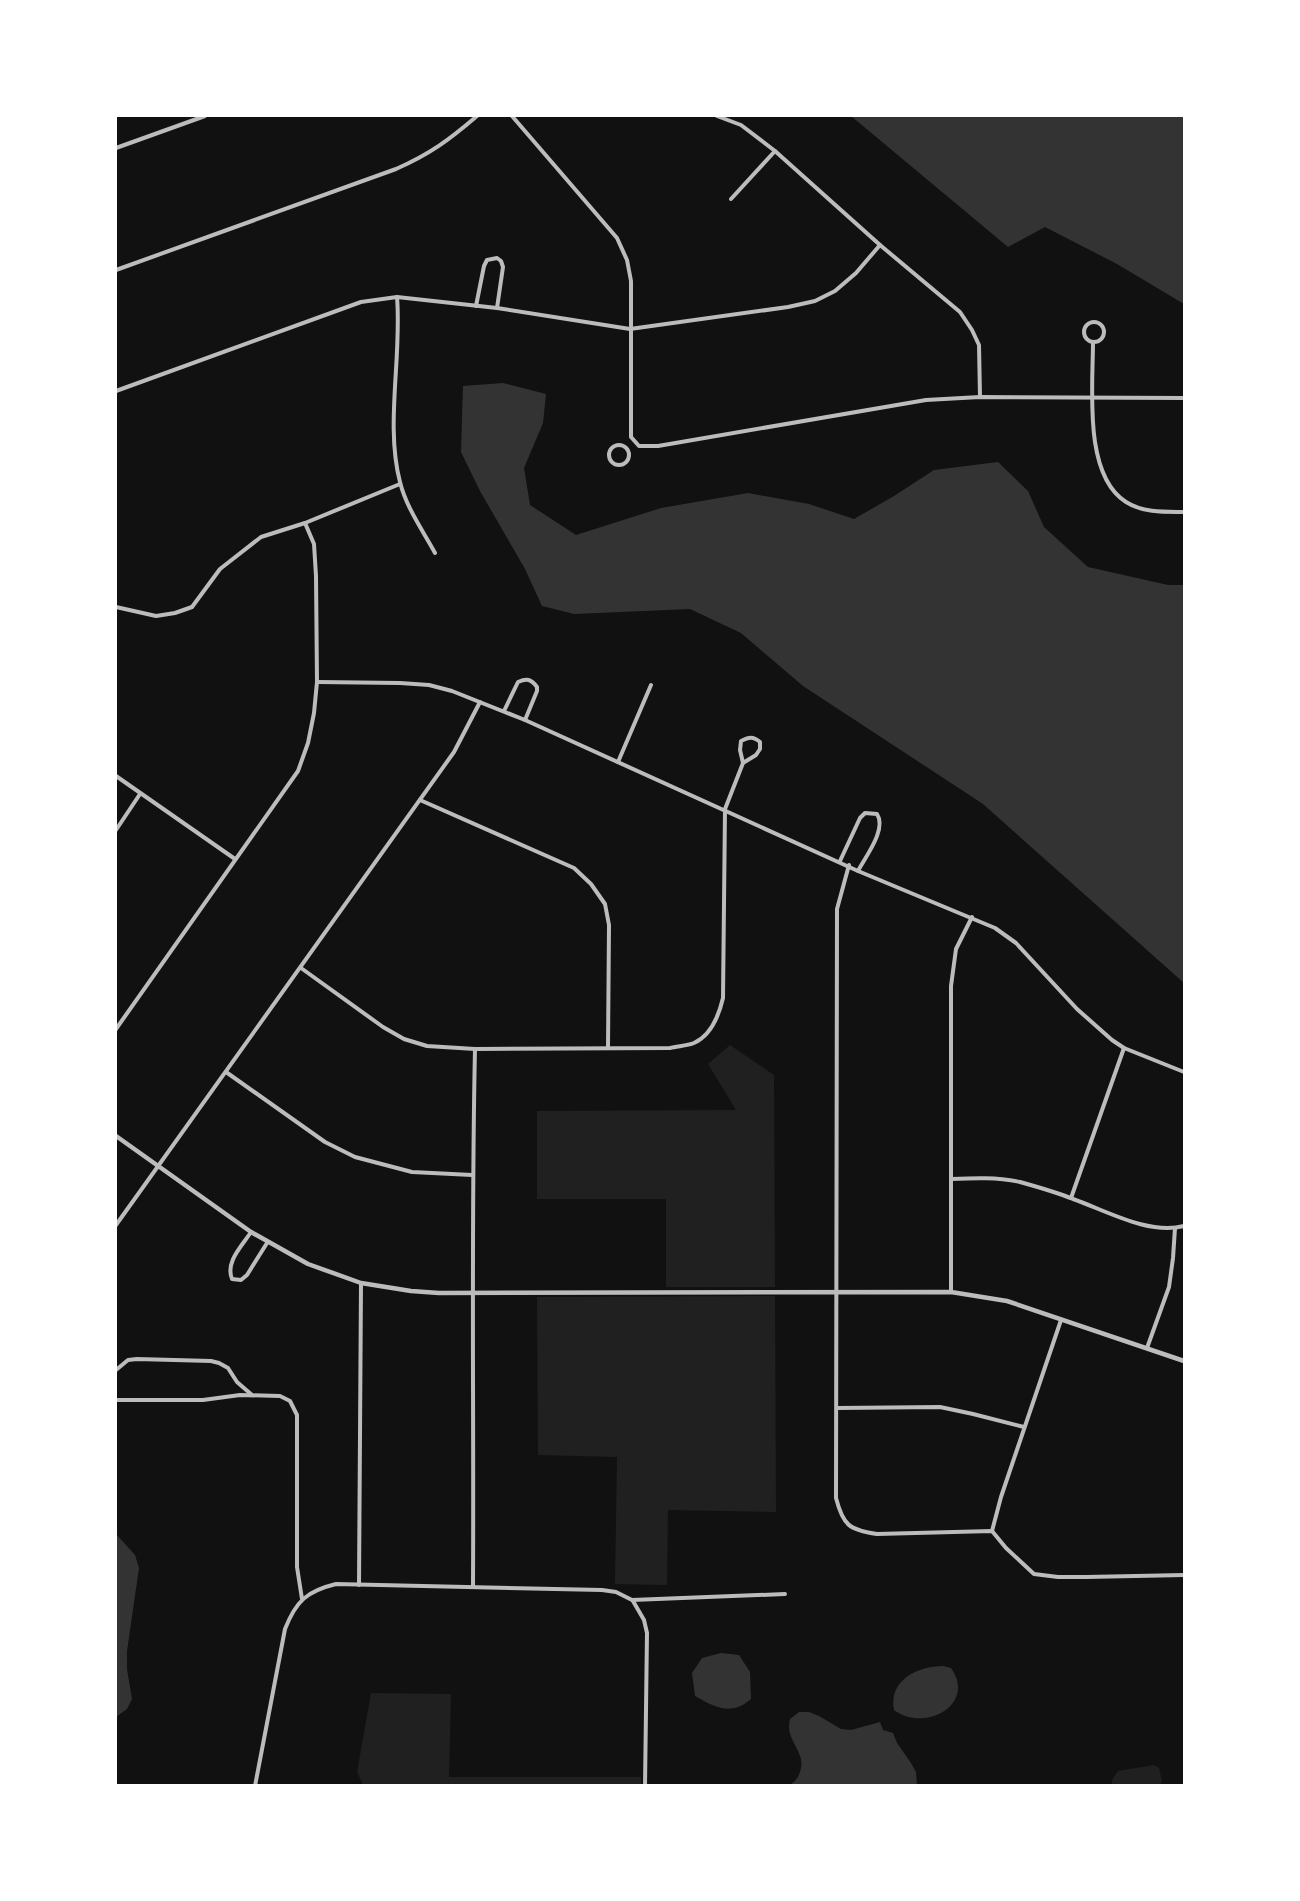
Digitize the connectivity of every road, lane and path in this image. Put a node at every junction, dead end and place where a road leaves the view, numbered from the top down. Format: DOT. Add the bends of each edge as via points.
graph roads {
  1 [pos="204,116"];
  2 [pos="477,116"];
  3 [pos="512,116"];
  4 [pos="717,116"];
  5 [pos="116,148"];
  6 [pos="775,151"];
  7 [pos="731,199"];
  8 [pos="880,245"];
  9 [pos="116,270"];
  10 [pos="397,297"];
  11 [pos="476,306"];
  12 [pos="497,308"];
  13 [pos="630,329"];
  14 [pos="1094,342"];
  15 [pos="116,391"];
  16 [pos="980,397"];
  17 [pos="1093,398"];
  18 [pos="1185,398"];
  19 [pos="633,439"];
  20 [pos="627,449"];
  21 [pos="400,484"];
  22 [pos="1185,512"];
  23 [pos="305,523"];
  24 [pos="435,553"];
  25 [pos="116,607"];
  26 [pos="317,682"];
  27 [pos="651,685"];
  28 [pos="480,702"];
  29 [pos="504,711"];
  30 [pos="525,720"];
  31 [pos="618,762"];
  32 [pos="743,763"];
  33 [pos="116,776"];
  34 [pos="140,794"];
  35 [pos="420,801"];
  36 [pos="725,809"];
  37 [pos="116,830"];
  38 [pos="235,860"];
  39 [pos="840,861"];
  40 [pos="849,865"];
  41 [pos="858,871"];
  42 [pos="972,917"];
  43 [pos="301,968"];
  44 [pos="116,1029"];
  45 [pos="608,1048"];
  46 [pos="1124,1048"];
  47 [pos="475,1049"];
  48 [pos="226,1072"];
  49 [pos="1185,1072"];
  50 [pos="116,1136"];
  51 [pos="157,1166"];
  52 [pos="472,1175"];
  53 [pos="951,1179"];
  54 [pos="1071,1198"];
  55 [pos="116,1225"];
  56 [pos="1185,1226"];
  57 [pos="1175,1228"];
  58 [pos="251,1232"];
  59 [pos="267,1243"];
  60 [pos="360,1282"];
  61 [pos="836,1291"];
  62 [pos="951,1292"];
  63 [pos="474,1293"];
  64 [pos="1061,1320"];
  65 [pos="1147,1348"];
  66 [pos="1185,1361"];
  67 [pos="116,1370"];
  68 [pos="253,1395"];
  69 [pos="116,1400"];
  70 [pos="837,1408"];
  71 [pos="1024,1427"];
  72 [pos="992,1531"];
  73 [pos="1185,1575"];
  74 [pos="359,1585"];
  75 [pos="473,1586"];
  76 [pos="785,1594"];
  77 [pos="302,1599"];
  78 [pos="632,1600"];
  79 [pos="255,1785"];
  80 [pos="645,1785"];
  1 -- 5 [label="street"];
  2 -- 9 [label="street" via="426,156 396,169"];
  3 -- 13 [label="street" via="617,238 631,281"];
  4 -- 6 [label="street" via="741,125"];
  6 -- 7 [label="street"];
  6 -- 8 [label="street"];
  8 -- 13 [label="street" via="856,273 835,291 815,301"];
  8 -- 16 [label="street" via="960,312 972,330 979,345"];
  10 -- 11 [label="street"];
  10 -- 15 [label="street" via="361,303"];
  10 -- 21 [label="street" via="400,324 394,446"];
  11 -- 12 [label="street"];
  11 -- 12 [label="street" via="484,266 487,260 497,258 503,267"];
  12 -- 13 [label="street"];
  13 -- 19 [label="street"];
  14 -- 14 [label="street" via="1104,332 1094,322 1084,332 1086,339"];
  14 -- 17 [label="street"];
  16 -- 17 [label="street"];
  16 -- 19 [label="street" via="926,399 658,446 639,446"];
  17 -- 18 [label="street"];
  17 -- 22 [label="street" via="1095,451 1111,487 1125,502 1145,510"];
  19 -- 20 [label="street"];
  20 -- 20 [label="street" via="620,445 612,447 608,455 611,462 618,466 626,463"];
  21 -- 23 [label="street"];
  21 -- 24 [label="street"];
  23 -- 25 [label="street" via="261,537 220,569 192,607 156,616"];
  23 -- 26 [label="street" via="314,544"];
  26 -- 28 [label="street" via="429,685"];
  26 -- 38 [label="street" via="312,723 298,771"];
  27 -- 31 [label="street"];
  28 -- 29 [label="street"];
  28 -- 35 [label="street" via="454,752"];
  29 -- 30 [label="street"];
  29 -- 30 [label="street" via="518,682 531,680 537,691"];
  30 -- 31 [label="street"];
  31 -- 36 [label="street"];
  32 -- 32 [label="street" via="760,749 755,738 741,741"];
  32 -- 36 [label="street"];
  33 -- 34 [label="street"];
  34 -- 37 [label="street"];
  34 -- 38 [label="street"];
  35 -- 43 [label="street"];
  35 -- 45 [label="street" via="574,868 591,884 605,904 609,925"];
  36 -- 39 [label="street"];
  36 -- 45 [label="street" via="723,998 719,1016 695,1042 670,1048"];
  38 -- 44 [label="street"];
  39 -- 40 [label="street"];
  39 -- 41 [label="street" via="860,818 865,813 877,814 879,831"];
  40 -- 41 [label="street"];
  40 -- 61 [label="street" via="837,909"];
  41 -- 42 [label="street"];
  42 -- 46 [label="street" via="1016,943 1077,1009"];
  42 -- 53 [label="street" via="956,949 951,986"];
  43 -- 47 [label="street" via="404,1039 427,1046"];
  43 -- 48 [label="street"];
  45 -- 47 [label="street"];
  46 -- 49 [label="street"];
  46 -- 54 [label="street"];
  47 -- 52 [label="street"];
  48 -- 51 [label="street"];
  48 -- 52 [label="street" via="326,1142 355,1157 412,1172"];
  50 -- 51 [label="street"];
  51 -- 55 [label="street"];
  51 -- 58 [label="street"];
  52 -- 63 [label="street"];
  53 -- 54 [label="street" via="992,1178"];
  53 -- 62 [label="street"];
  54 -- 57 [label="street" via="1140,1224"];
  56 -- 57 [label="street"];
  57 -- 65 [label="street" via="1169,1287"];
  58 -- 59 [label="street"];
  58 -- 59 [label="street" via="231,1262 232,1279 241,1280 247,1275"];
  59 -- 60 [label="street" via="308,1264"];
  60 -- 63 [label="street" via="411,1291"];
  60 -- 74 [label="street"];
  61 -- 62 [label="street"];
  61 -- 63 [label="street"];
  61 -- 70 [label="street"];
  62 -- 64 [label="street" via="1007,1301"];
  63 -- 75 [label="street"];
  64 -- 65 [label="street"];
  64 -- 71 [label="street"];
  65 -- 66 [label="street"];
  67 -- 68 [label="street" via="128,1360 137,1359 211,1361 228,1368"];
  68 -- 69 [label="street" via="203,1400"];
  68 -- 77 [label="street" via="286,1397 297,1415 297,1567"];
  70 -- 71 [label="street" via="940,1407"];
  70 -- 72 [label="street" via="836,1498 847,1525 877,1534"];
  71 -- 72 [label="street"];
  72 -- 73 [label="street" via="1034,1574"];
  74 -- 75 [label="street"];
  74 -- 77 [label="street" via="336,1584"];
  75 -- 78 [label="street" via="602,1590"];
  76 -- 78 [label="street"];
  77 -- 79 [label="street" via="285,1629"];
  78 -- 80 [label="street" via="647,1633"];
}
